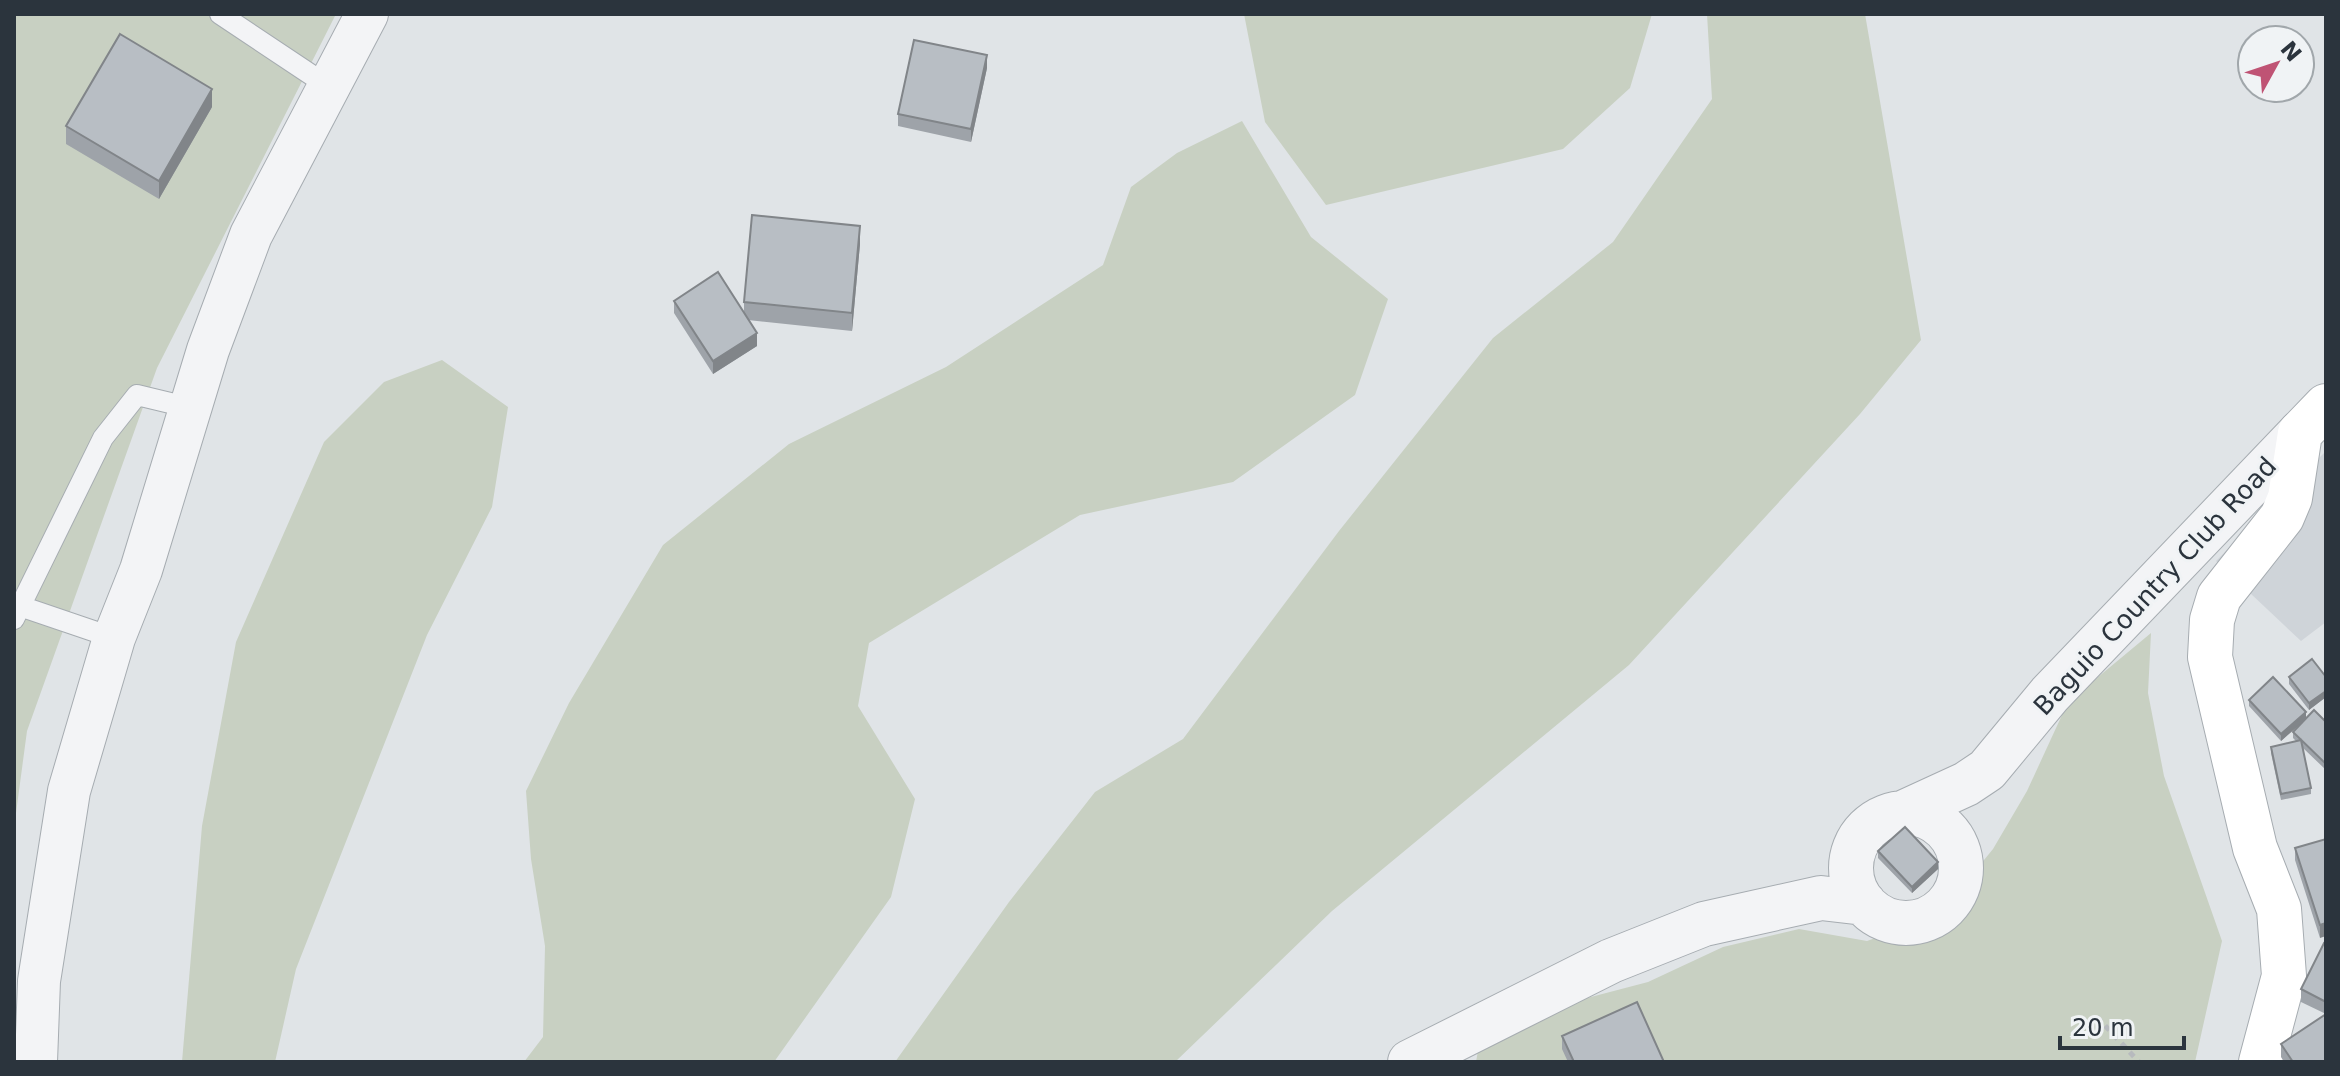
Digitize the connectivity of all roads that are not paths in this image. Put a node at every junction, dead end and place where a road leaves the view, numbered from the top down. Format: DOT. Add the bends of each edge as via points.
graph roads {
  1 [pos="220,14"];
  2 [pos="367,14"];
  3 [pos="328,86"];
  4 [pos="191,408"];
  5 [pos="2313,419"];
  6 [pos="16,610"];
  7 [pos="114,638"];
  8 [pos="1987,770"];
  9 [pos="1905,812"];
  10 [pos="1961,862"];
  11 [pos="1845,892"];
  12 [pos="36,1062"];
  13 [pos="1410,1062"];
  14 [pos="2261,1062"];
  1 -- 3 [label="lane"];
  2 -- 3 [label="street"];
  3 -- 4 [label="street" via="251,235"];
  4 -- 6 [label="lane" via="137,395 103,438"];
  4 -- 7 [label="street" via="141,570"];
  5 -- 8 [label="street, Baguio Country Club Road" via="2050,694"];
  5 -- 14 [label="main road" via="2282,517 2219,597 2212,620 2210,657 2255,848 2279,909 2284,976"];
  6 -- 7 [label="lane"];
  7 -- 12 [label="street" via="69,791 39,981"];
  8 -- 9 [label="street, Baguio Country Club Road"];
  8 -- 10 [label="street, Baguio Country Club Road"];
  9 -- 10 [label="street" via="1926,816 1944,828"];
  9 -- 11 [label="street" via="1885,816 1861,834"];
  10 -- 11 [label="street" via="1956,891 1945,908 1928,919 1888,921"];
  11 -- 13 [label="street" via="1704,924 1611,961"];
}
